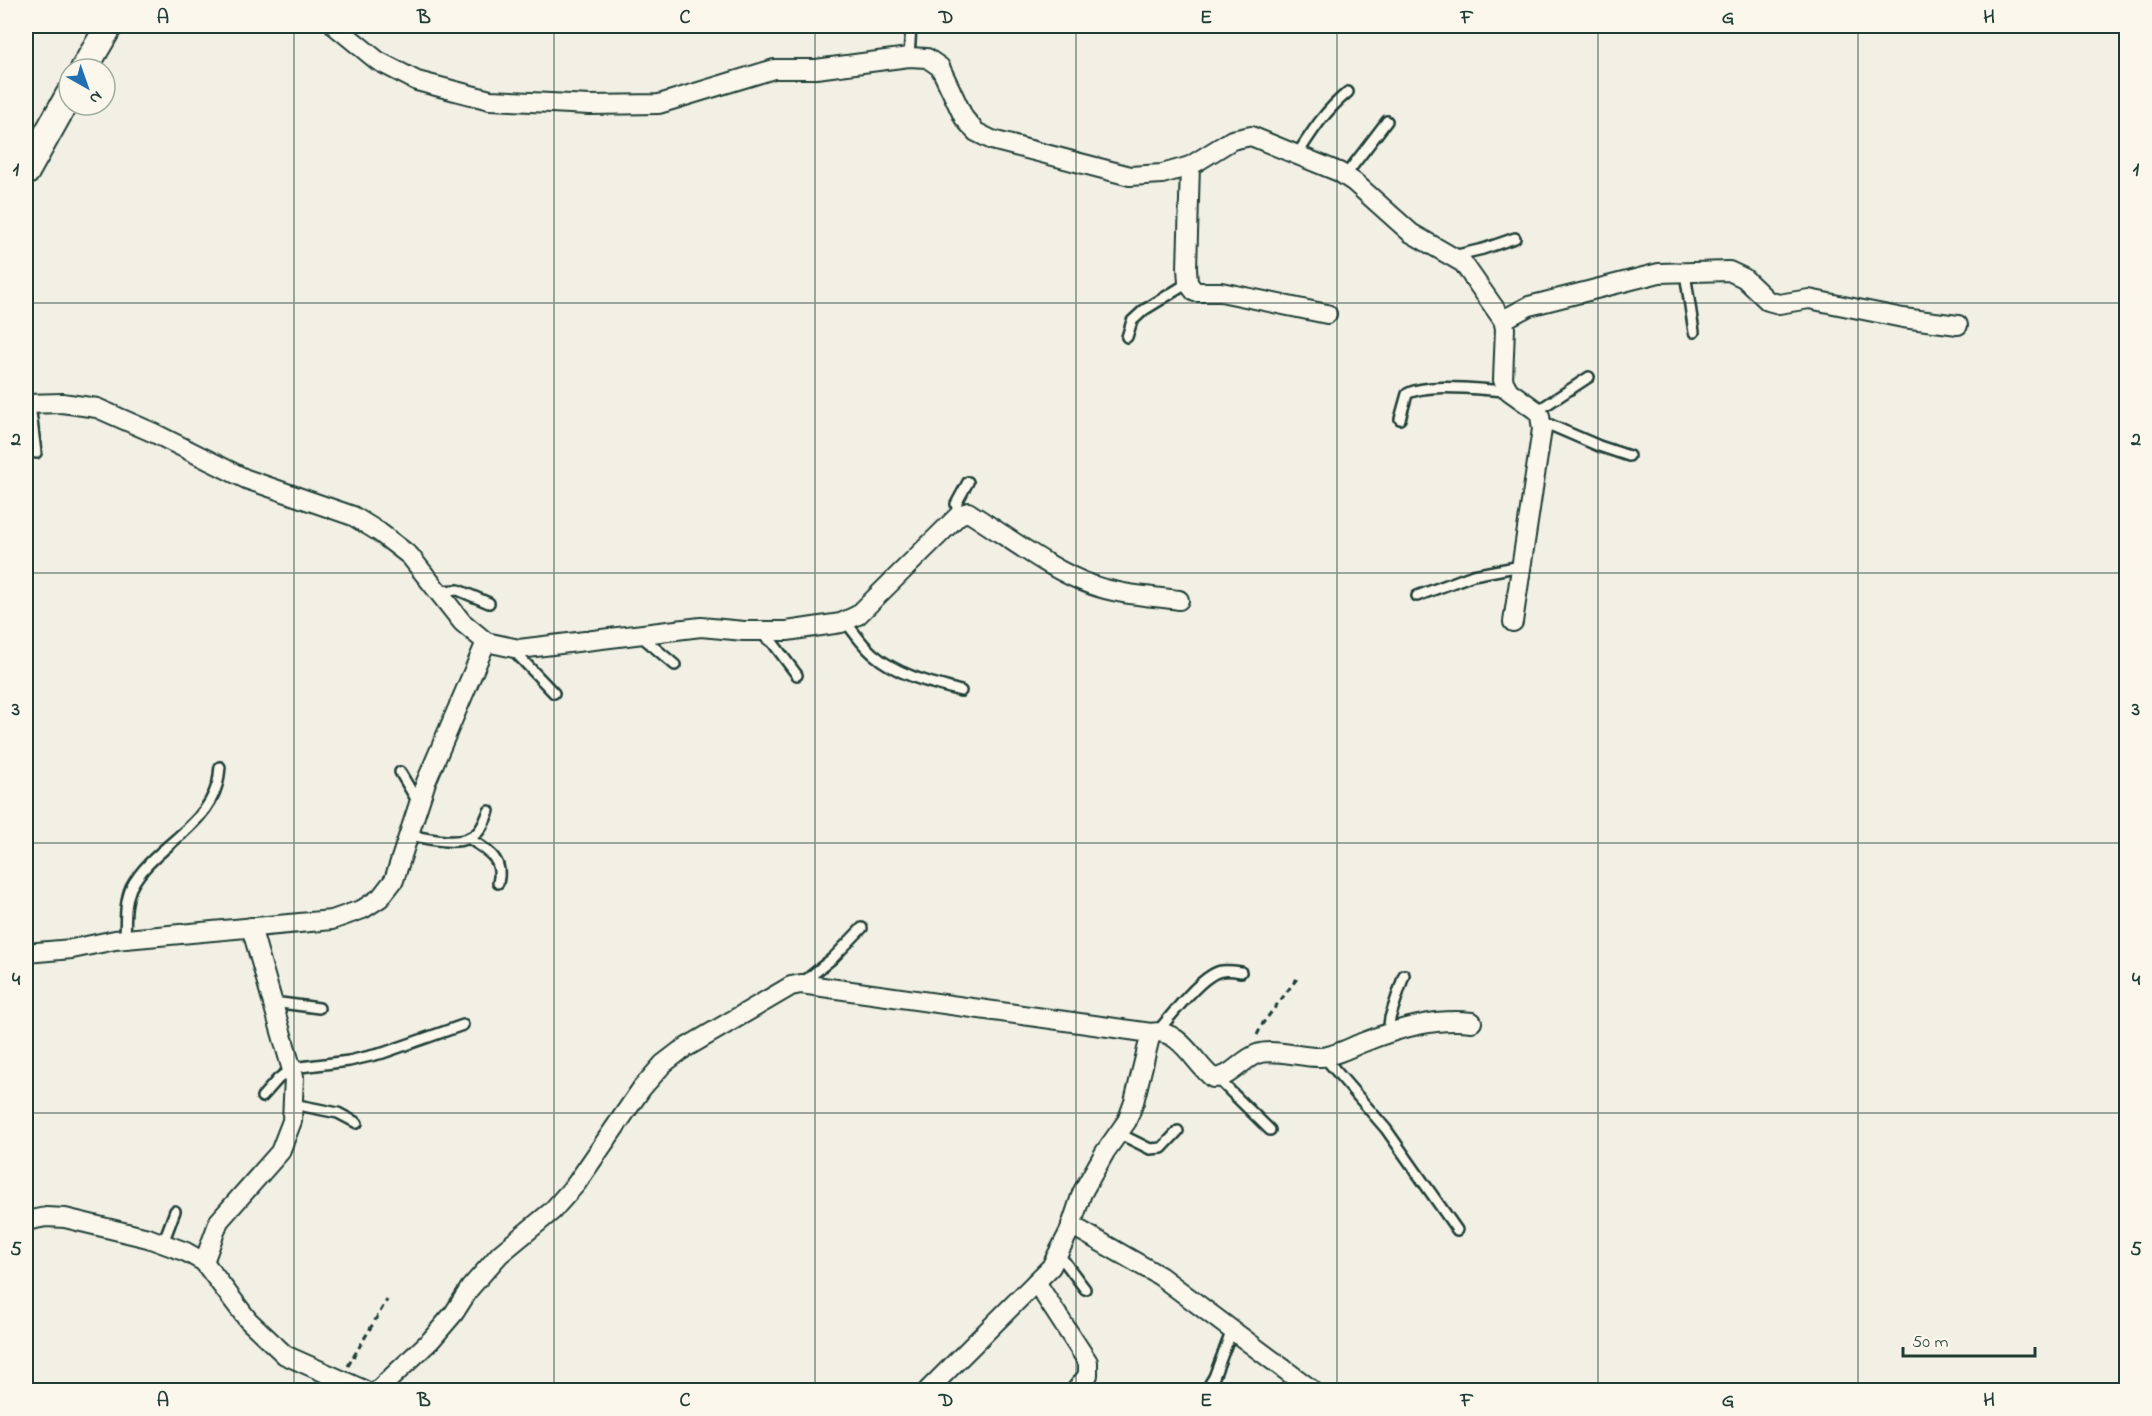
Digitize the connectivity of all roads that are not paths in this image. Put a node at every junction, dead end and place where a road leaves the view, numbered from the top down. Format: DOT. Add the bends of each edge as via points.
graph roads {
  1 [pos="109,26"];
  2 [pos="335,26"];
  3 [pos="911,26"];
  4 [pos="91,57"];
  5 [pos="909,57"];
  6 [pos="1348,92"];
  7 [pos="57,116"];
  8 [pos="1387,121"];
  9 [pos="1297,155"];
  10 [pos="1190,166"];
  11 [pos="26,172"];
  12 [pos="1345,176"];
  13 [pos="1515,238"];
  14 [pos="1453,256"];
  15 [pos="1684,273"];
  16 [pos="1188,283"];
  17 [pos="1327,314"];
  18 [pos="1503,320"];
  19 [pos="1958,325"];
  20 [pos="1694,332"];
  21 [pos="1127,337"];
  22 [pos="1589,377"];
  23 [pos="1509,391"];
  24 [pos="28,404"];
  25 [pos="1539,416"];
  26 [pos="1400,419"];
  27 [pos="36,453"];
  28 [pos="1629,456"];
  29 [pos="968,482"];
  30 [pos="959,515"];
  31 [pos="1521,566"];
  32 [pos="438,591"];
  33 [pos="1418,596"];
  34 [pos="1179,600"];
  35 [pos="489,603"];
  36 [pos="844,621"];
  37 [pos="1513,622"];
  38 [pos="756,631"];
  39 [pos="639,634"];
  40 [pos="486,642"];
  41 [pos="511,647"];
  42 [pos="675,665"];
  43 [pos="797,675"];
  44 [pos="961,691"];
  45 [pos="554,693"];
  46 [pos="220,767"];
  47 [pos="400,772"];
  48 [pos="418,804"];
  49 [pos="489,811"];
  50 [pos="409,835"];
  51 [pos="470,839"];
  52 [pos="498,884"];
  53 [pos="251,927"];
  54 [pos="862,928"];
  55 [pos="125,939"];
  56 [pos="26,952"];
  57 [pos="1241,972"];
  58 [pos="1404,975"];
  59 [pos="801,984"];
  60 [pos="273,1002"];
  61 [pos="319,1008"];
  62 [pos="1472,1022"];
  63 [pos="463,1025"];
  64 [pos="1154,1032"];
  65 [pos="1388,1032"];
  66 [pos="1324,1057"];
  67 [pos="292,1068"];
  68 [pos="1217,1078"];
  69 [pos="262,1097"];
  70 [pos="293,1104"];
  71 [pos="357,1123"];
  72 [pos="1270,1130"];
  73 [pos="1178,1131"];
  74 [pos="1118,1133"];
  75 [pos="176,1211"];
  76 [pos="26,1221"];
  77 [pos="1071,1225"];
  78 [pos="1457,1230"];
  79 [pos="163,1243"];
  80 [pos="1058,1253"];
  81 [pos="204,1262"];
  82 [pos="1036,1282"];
  83 [pos="1085,1289"];
  84 [pos="1232,1330"];
  85 [pos="1304,1387"];
  86 [pos="364,1390"];
  87 [pos="378,1390"];
  88 [pos="928,1390"];
  89 [pos="1076,1390"];
  90 [pos="1206,1390"];
  1 -- 4 [label="street"];
  2 -- 5 [label="street" via="378,61 417,81 490,100 659,104 774,69 816,69"];
  3 -- 5 [label="lane"];
  5 -- 10 [label="street" via="927,58 940,67 964,118 976,132 992,140 1130,176 1162,174"];
  6 -- 9 [label="lane" via="1317,122"];
  7 -- 11 [label="street"];
  8 -- 12 [label="lane"];
  9 -- 10 [label="street" via="1242,136"];
  9 -- 12 [label="street"];
  10 -- 16 [label="street"];
  12 -- 14 [label="street" via="1411,233"];
  13 -- 14 [label="lane"];
  14 -- 18 [label="street" via="1463,263"];
  15 -- 18 [label="street" via="1659,273 1529,306"];
  15 -- 19 [label="street" via="1729,271 1744,278 1768,301 1779,304 1809,299"];
  15 -- 20 [label="lane"];
  16 -- 17 [label="street" via="1195,292 1221,292"];
  16 -- 21 [label="lane" via="1144,310 1132,321"];
  18 -- 23 [label="street" via="1503,380"];
  22 -- 25 [label="lane"];
  23 -- 25 [label="street"];
  23 -- 26 [label="lane" via="1417,388 1407,393"];
  24 -- 27 [label="lane"];
  24 -- 32 [label="street" via="97,408 246,479 353,516 410,556"];
  25 -- 28 [label="lane" via="1599,446"];
  25 -- 31 [label="street" via="1542,429"];
  29 -- 30 [label="lane" via="956,504"];
  30 -- 34 [label="street" via="968,512 1092,585"];
  30 -- 36 [label="street" via="874,601"];
  31 -- 33 [label="lane" via="1473,576"];
  31 -- 37 [label="street"];
  32 -- 35 [label="lane" via="458,590"];
  32 -- 40 [label="street" via="462,622"];
  36 -- 38 [label="street" via="787,631"];
  36 -- 44 [label="lane" via="872,654 891,666 923,681"];
  38 -- 39 [label="street" via="701,627"];
  38 -- 43 [label="lane" via="773,643"];
  39 -- 41 [label="street"];
  39 -- 42 [label="lane"];
  40 -- 41 [label="street"];
  40 -- 48 [label="street"];
  41 -- 45 [label="lane"];
  46 -- 55 [label="lane" via="217,785 206,807 140,874 130,890"];
  47 -- 48 [label="lane"];
  48 -- 50 [label="street"];
  49 -- 51 [label="lane"];
  50 -- 51 [label="lane" via="450,841"];
  50 -- 53 [label="street" via="394,880 380,898 363,909 332,920"];
  51 -- 52 [label="lane" via="497,861 501,873"];
  53 -- 55 [label="street"];
  53 -- 60 [label="street"];
  54 -- 59 [label="lane"];
  55 -- 56 [label="street" via="72,949"];
  57 -- 64 [label="lane" via="1220,970 1207,978"];
  58 -- 65 [label="lane"];
  59 -- 64 [label="street"];
  59 -- 87 [label="street" via="791,986 663,1064 576,1184 552,1211 500,1254 431,1341"];
  60 -- 61 [label="lane"];
  60 -- 67 [label="street"];
  62 -- 65 [label="street" via="1420,1023"];
  63 -- 67 [label="lane" via="383,1053"];
  64 -- 68 [label="street" via="1183,1045 1206,1072"];
  64 -- 74 [label="street" via="1134,1102"];
  65 -- 66 [label="street"];
  66 -- 68 [label="street" via="1256,1054"];
  66 -- 78 [label="lane" via="1386,1129"];
  67 -- 69 [label="lane"];
  67 -- 70 [label="street"];
  68 -- 72 [label="lane"];
  70 -- 71 [label="lane" via="338,1113"];
  70 -- 81 [label="street" via="292,1121 280,1152 219,1221"];
  73 -- 74 [label="lane" via="1162,1148 1150,1149"];
  74 -- 77 [label="street" via="1082,1193"];
  75 -- 79 [label="lane"];
  76 -- 79 [label="street" via="65,1218"];
  77 -- 80 [label="street"];
  77 -- 84 [label="street" via="1160,1276"];
  79 -- 81 [label="street"];
  80 -- 82 [label="street"];
  80 -- 83 [label="lane"];
  81 -- 86 [label="street" via="248,1320 285,1355"];
  82 -- 88 [label="street"];
  82 -- 89 [label="street" via="1088,1362 1088,1375"];
  84 -- 85 [label="street"];
  84 -- 90 [label="lane"];
}
